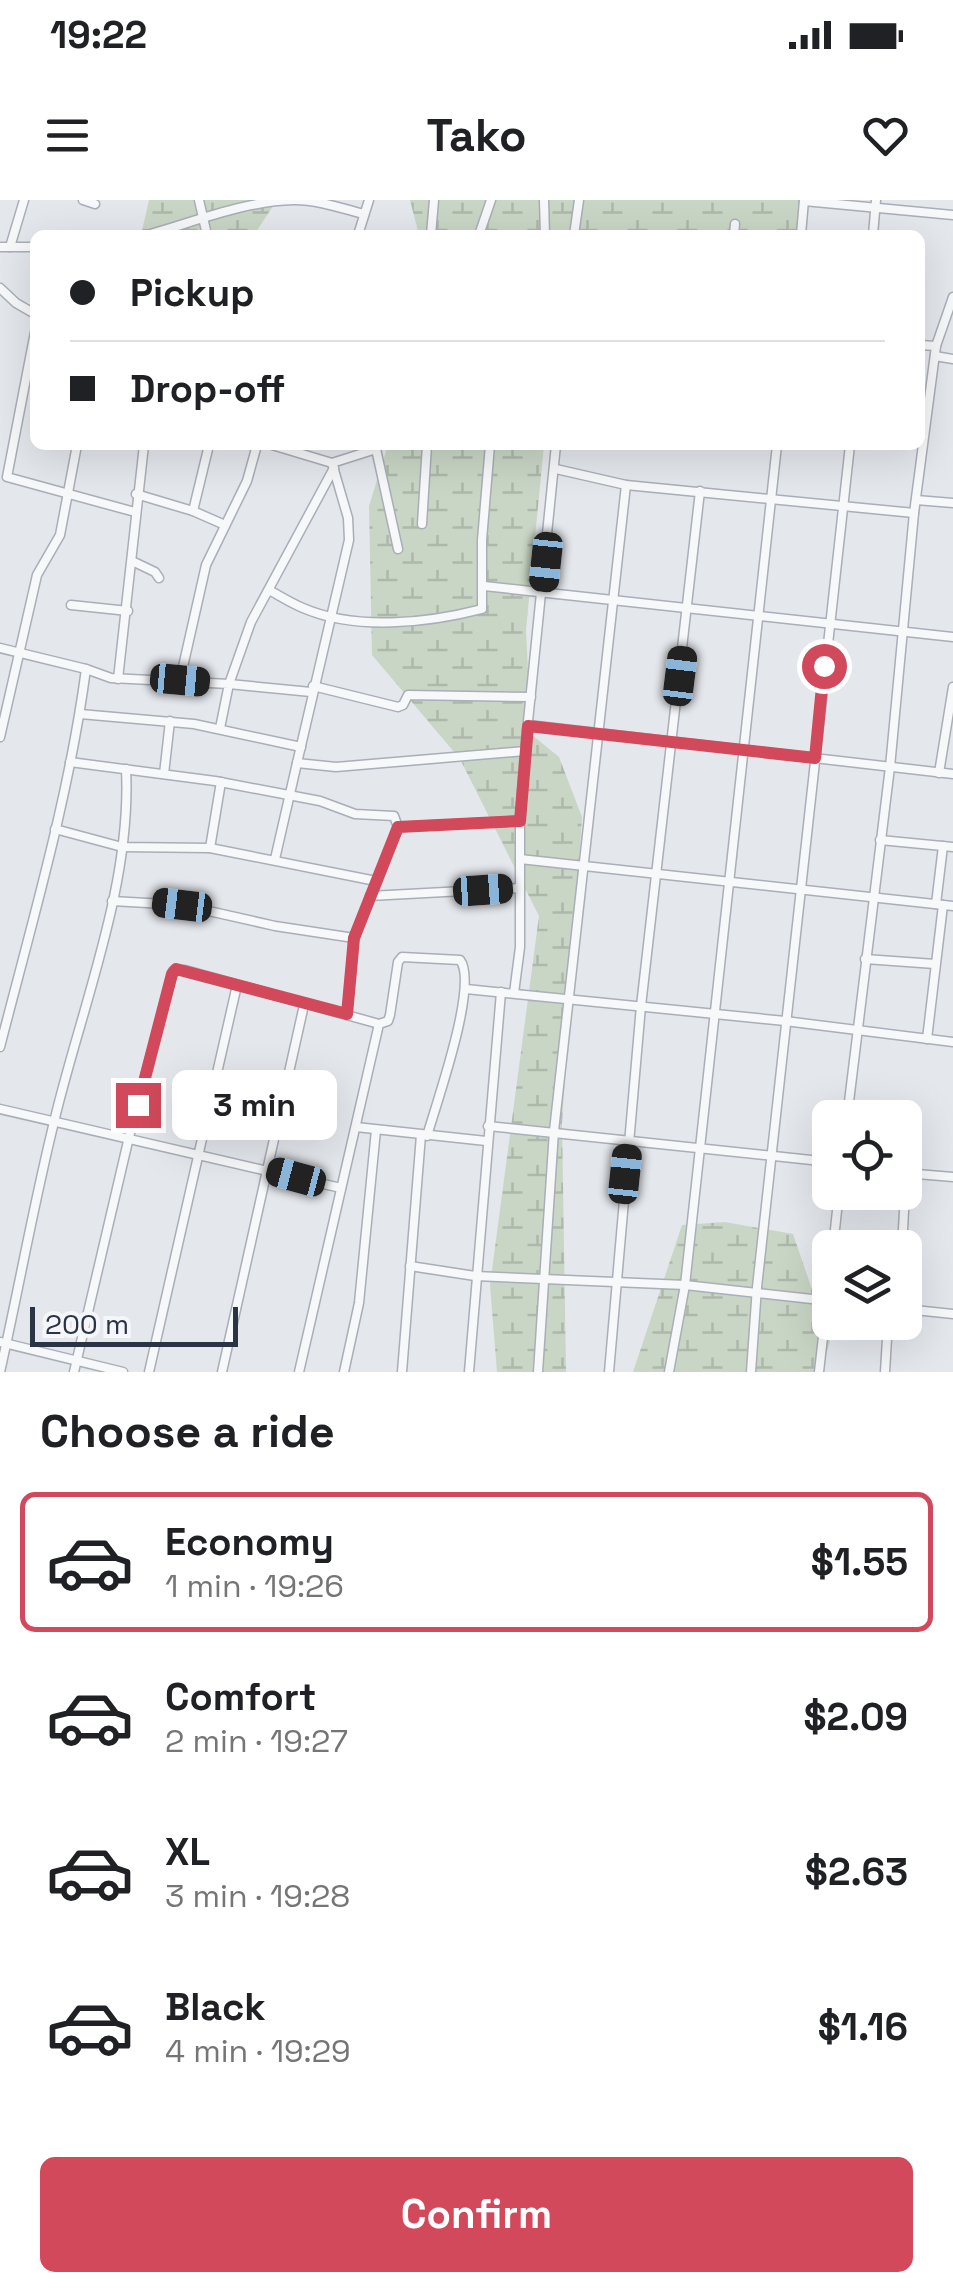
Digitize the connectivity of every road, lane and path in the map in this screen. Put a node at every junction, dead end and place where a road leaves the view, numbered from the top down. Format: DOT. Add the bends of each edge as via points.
graph roads {
  1 [pos="24,200"];
  2 [pos="83,200"];
  3 [pos="199,200"];
  4 [pos="368,200"];
  5 [pos="434,200"];
  6 [pos="491,200"];
  7 [pos="544,200"];
  8 [pos="579,200"];
  9 [pos="319,201"];
  10 [pos="804,201"];
  11 [pos="95,204"];
  12 [pos="876,204"];
  13 [pos="364,214"];
  14 [pos="953,215"];
  15 [pos="202,219"];
  16 [pos="735,224"];
  17 [pos="176,230"];
  18 [pos="205,230"];
  19 [pos="359,230"];
  20 [pos="432,230"];
  21 [pos="481,230"];
  22 [pos="545,230"];
  23 [pos="575,230"];
  24 [pos="734,230"];
  25 [pos="801,230"];
  26 [pos="873,230"];
  27 [pos="5,247"];
  28 [pos="0,288"];
  29 [pos="953,297"];
  30 [pos="30,311"];
  31 [pos="925,345"];
  32 [pos="936,346"];
  33 [pos="30,355"];
  34 [pos="935,356"];
  35 [pos="953,359"];
  36 [pos="925,432"];
  37 [pos="76,450"];
  38 [pos="143,450"];
  39 [pos="209,450"];
  40 [pos="256,450"];
  41 [pos="287,450"];
  42 [pos="370,450"];
  43 [pos="378,450"];
  44 [pos="427,450"];
  45 [pos="490,450"];
  46 [pos="556,450"];
  47 [pos="776,450"];
  48 [pos="849,450"];
  49 [pos="923,450"];
  50 [pos="333,466"];
  51 [pos="556,469"];
  52 [pos="4,476"];
  53 [pos="626,486"];
  54 [pos="700,491"];
  55 [pos="136,494"];
  56 [pos="68,495"];
  57 [pos="771,498"];
  58 [pos="916,500"];
  59 [pos="953,503"];
  60 [pos="843,506"];
  61 [pos="193,511"];
  62 [pos="135,512"];
  63 [pos="914,514"];
  64 [pos="225,524"];
  65 [pos="422,524"];
  66 [pos="398,549"];
  67 [pos="132,560"];
  68 [pos="160,578"];
  69 [pos="484,586"];
  70 [pos="269,590"];
  71 [pos="542,594"];
  72 [pos="613,600"];
  73 [pos="71,605"];
  74 [pos="688,610"];
  75 [pos="128,611"];
  76 [pos="330,616"];
  77 [pos="758,617"];
  78 [pos="829,624"];
  79 [pos="902,631"];
  80 [pos="953,637"];
  81 [pos="0,648"];
  82 [pos="19,652"];
  83 [pos="86,668"];
  84 [pos="118,679"];
  85 [pos="180,680"];
  86 [pos="230,684"];
  87 [pos="953,687"];
  88 [pos="312,689"];
  89 [pos="531,696"];
  90 [pos="80,714"];
  91 [pos="170,721"];
  92 [pos="528,726"];
  93 [pos="220,728"];
  94 [pos="600,733"];
  95 [pos="0,737"];
  96 [pos="671,742"];
  97 [pos="301,746"];
  98 [pos="743,748"];
  99 [pos="525,751"];
  100 [pos="815,758"];
  101 [pos="70,762"];
  102 [pos="297,763"];
  103 [pos="890,766"];
  104 [pos="126,769"];
  105 [pos="939,773"];
  106 [pos="164,774"];
  107 [pos="953,774"];
  108 [pos="221,782"];
  109 [pos="288,795"];
  110 [pos="520,821"];
  111 [pos="398,827"];
  112 [pos="56,829"];
  113 [pos="880,840"];
  114 [pos="122,847"];
  115 [pos="948,847"];
  116 [pos="210,848"];
  117 [pos="275,859"];
  118 [pos="520,859"];
  119 [pos="584,866"];
  120 [pos="657,875"];
  121 [pos="376,881"];
  122 [pos="728,882"];
  123 [pos="520,888"];
  124 [pos="801,890"];
  125 [pos="370,896"];
  126 [pos="872,898"];
  127 [pos="112,901"];
  128 [pos="944,905"];
  129 [pos="354,938"];
  130 [pos="865,959"];
  131 [pos="935,964"];
  132 [pos="237,986"];
  133 [pos="466,989"];
  134 [pos="500,992"];
  135 [pos="514,993"];
  136 [pos="569,999"];
  137 [pos="304,1004"];
  138 [pos="641,1006"];
  139 [pos="347,1014"];
  140 [pos="714,1014"];
  141 [pos="786,1021"];
  142 [pos="379,1024"];
  143 [pos="856,1030"];
  144 [pos="927,1039"];
  145 [pos="953,1042"];
  146 [pos="0,1048"];
  147 [pos="849,1100"];
  148 [pos="0,1109"];
  149 [pos="54,1120"];
  150 [pos="488,1126"];
  151 [pos="356,1127"];
  152 [pos="376,1130"];
  153 [pos="554,1131"];
  154 [pos="424,1136"];
  155 [pos="129,1137"];
  156 [pos="628,1140"];
  157 [pos="486,1142"];
  158 [pos="699,1146"];
  159 [pos="199,1153"];
  160 [pos="771,1154"];
  161 [pos="812,1160"];
  162 [pos="266,1169"];
  163 [pos="922,1174"];
  164 [pos="953,1177"];
  165 [pos="341,1188"];
  166 [pos="410,1266"];
  167 [pos="476,1276"];
  168 [pos="544,1279"];
  169 [pos="615,1282"];
  170 [pos="684,1285"];
  171 [pos="756,1292"];
  172 [pos="812,1299"];
  173 [pos="922,1311"];
  174 [pos="953,1314"];
  175 [pos="824,1340"];
  176 [pos="887,1340"];
  177 [pos="3,1343"];
  178 [pos="77,1361"];
  179 [pos="0,1372"];
  180 [pos="74,1372"];
  181 [pos="123,1372"];
  182 [pos="149,1372"];
  183 [pos="222,1372"];
  184 [pos="298,1372"];
  185 [pos="344,1372"];
  186 [pos="402,1372"];
  187 [pos="469,1372"];
  188 [pos="538,1372"];
  189 [pos="609,1372"];
  190 [pos="670,1372"];
  191 [pos="751,1372"];
  192 [pos="819,1372"];
  193 [pos="885,1372"];
  1 -- 27 [label="street"];
  2 -- 11 [label="street"];
  3 -- 15 [label="street"];
  4 -- 13 [label="street"];
  5 -- 20 [label="street"];
  6 -- 21 [label="street"];
  7 -- 22 [label="street"];
  8 -- 23 [label="street"];
  9 -- 13 [label="street"];
  9 -- 15 [label="street" via="290,200"];
  10 -- 12 [label="street"];
  10 -- 25 [label="street"];
  12 -- 14 [label="street"];
  12 -- 26 [label="street"];
  13 -- 19 [label="street"];
  15 -- 17 [label="street"];
  15 -- 18 [label="street"];
  16 -- 24 [label="street"];
  28 -- 30 [label="street"];
  29 -- 32 [label="street"];
  31 -- 32 [label="street"];
  32 -- 34 [label="street"];
  33 -- 52 [label="street"];
  34 -- 35 [label="street"];
  34 -- 36 [label="street"];
  37 -- 56 [label="street"];
  38 -- 55 [label="street"];
  39 -- 61 [label="street"];
  40 -- 64 [label="street"];
  41 -- 50 [label="street"];
  42 -- 50 [label="street"];
  43 -- 66 [label="street"];
  44 -- 65 [label="street"];
  45 -- 69 [label="street"];
  46 -- 51 [label="street"];
  47 -- 57 [label="street"];
  48 -- 60 [label="street"];
  49 -- 58 [label="street"];
  50 -- 70 [label="street"];
  50 -- 76 [label="street" via="349,533"];
  51 -- 53 [label="street"];
  51 -- 71 [label="street"];
  52 -- 56 [label="street"];
  53 -- 54 [label="street"];
  53 -- 72 [label="street"];
  54 -- 57 [label="street"];
  54 -- 74 [label="street"];
  55 -- 61 [label="street"];
  55 -- 62 [label="street"];
  56 -- 62 [label="street"];
  56 -- 82 [label="street" via="58,542 37,575"];
  57 -- 60 [label="street"];
  57 -- 77 [label="street"];
  58 -- 59 [label="street"];
  58 -- 63 [label="street"];
  60 -- 63 [label="street"];
  60 -- 78 [label="street"];
  61 -- 64 [label="street"];
  62 -- 67 [label="street"];
  63 -- 79 [label="street"];
  64 -- 85 [label="street" via="199,591"];
  67 -- 68 [label="street"];
  67 -- 75 [label="street"];
  69 -- 71 [label="street"];
  69 -- 76 [label="street" via="482,609 450,616"];
  70 -- 76 [label="street"];
  70 -- 86 [label="street"];
  71 -- 72 [label="street"];
  71 -- 89 [label="street"];
  72 -- 74 [label="street"];
  72 -- 94 [label="street"];
  73 -- 75 [label="street"];
  74 -- 77 [label="street"];
  74 -- 96 [label="street"];
  75 -- 84 [label="street"];
  76 -- 88 [label="street"];
  77 -- 78 [label="street"];
  77 -- 98 [label="street"];
  78 -- 79 [label="street"];
  78 -- 100 [label="street"];
  79 -- 80 [label="street"];
  79 -- 103 [label="street"];
  81 -- 82 [label="street"];
  82 -- 83 [label="street"];
  82 -- 95 [label="street"];
  83 -- 84 [label="street"];
  83 -- 90 [label="street"];
  84 -- 85 [label="street"];
  85 -- 86 [label="street"];
  86 -- 88 [label="street"];
  86 -- 93 [label="street"];
  87 -- 105 [label="street"];
  88 -- 89 [label="street" via="398,707 408,695"];
  88 -- 97 [label="street"];
  89 -- 92 [label="street"];
  90 -- 91 [label="street"];
  90 -- 101 [label="street"];
  91 -- 93 [label="street"];
  91 -- 106 [label="street"];
  92 -- 94 [label="street"];
  92 -- 99 [label="street"];
  93 -- 97 [label="street"];
  94 -- 96 [label="street"];
  94 -- 119 [label="street"];
  96 -- 98 [label="street"];
  96 -- 120 [label="street"];
  97 -- 102 [label="street"];
  98 -- 100 [label="street"];
  98 -- 122 [label="street"];
  99 -- 102 [label="street" via="336,767"];
  99 -- 110 [label="street"];
  100 -- 103 [label="street"];
  100 -- 124 [label="street"];
  101 -- 104 [label="street"];
  101 -- 112 [label="street"];
  102 -- 109 [label="street"];
  103 -- 105 [label="street"];
  103 -- 113 [label="street"];
  104 -- 106 [label="street"];
  104 -- 114 [label="street"];
  105 -- 107 [label="street"];
  106 -- 108 [label="street"];
  108 -- 109 [label="street"];
  108 -- 116 [label="street"];
  109 -- 111 [label="street" via="355,814 394,816"];
  109 -- 117 [label="street"];
  110 -- 111 [label="street"];
  110 -- 118 [label="street"];
  111 -- 121 [label="street"];
  112 -- 114 [label="street"];
  112 -- 146 [label="street"];
  113 -- 115 [label="street"];
  113 -- 126 [label="street"];
  114 -- 116 [label="street"];
  114 -- 127 [label="street"];
  115 -- 128 [label="street"];
  116 -- 117 [label="street"];
  117 -- 121 [label="street"];
  118 -- 119 [label="street"];
  118 -- 123 [label="street"];
  119 -- 120 [label="street"];
  119 -- 136 [label="street"];
  120 -- 122 [label="street"];
  120 -- 138 [label="street"];
  121 -- 125 [label="street"];
  122 -- 124 [label="street"];
  122 -- 140 [label="street"];
  123 -- 125 [label="street"];
  123 -- 135 [label="street"];
  124 -- 126 [label="street"];
  124 -- 141 [label="street"];
  125 -- 129 [label="street"];
  126 -- 128 [label="street"];
  126 -- 130 [label="street"];
  127 -- 129 [label="street" via="192,906"];
  127 -- 149 [label="street"];
  128 -- 131 [label="street"];
  129 -- 139 [label="street"];
  130 -- 131 [label="street"];
  130 -- 143 [label="street"];
  131 -- 144 [label="street"];
  132 -- 137 [label="street"];
  132 -- 155 [label="street" via="173,971"];
  132 -- 159 [label="street"];
  133 -- 134 [label="street"];
  133 -- 142 [label="street" via="460,960 398,958 390,1015"];
  133 -- 154 [label="street"];
  134 -- 135 [label="street"];
  134 -- 150 [label="street"];
  135 -- 136 [label="street"];
  136 -- 138 [label="street"];
  136 -- 153 [label="street"];
  137 -- 139 [label="street"];
  137 -- 162 [label="street"];
  138 -- 140 [label="street"];
  138 -- 156 [label="street"];
  139 -- 142 [label="street"];
  140 -- 141 [label="street"];
  140 -- 158 [label="street"];
  141 -- 143 [label="street"];
  141 -- 160 [label="street"];
  142 -- 151 [label="street"];
  143 -- 144 [label="street"];
  143 -- 147 [label="street"];
  144 -- 145 [label="street"];
  148 -- 149 [label="street"];
  149 -- 155 [label="street"];
  149 -- 177 [label="street"];
  150 -- 153 [label="street"];
  150 -- 157 [label="street"];
  151 -- 152 [label="street"];
  151 -- 165 [label="street"];
  152 -- 154 [label="street"];
  152 -- 185 [label="street" via="359,1303"];
  153 -- 156 [label="street"];
  153 -- 168 [label="street"];
  154 -- 157 [label="street"];
  154 -- 166 [label="street"];
  155 -- 159 [label="street"];
  155 -- 178 [label="street"];
  156 -- 158 [label="street"];
  156 -- 169 [label="street"];
  157 -- 167 [label="street"];
  158 -- 160 [label="street"];
  158 -- 170 [label="street"];
  159 -- 162 [label="street"];
  159 -- 182 [label="street"];
  160 -- 161 [label="street"];
  160 -- 171 [label="street"];
  162 -- 165 [label="street"];
  162 -- 183 [label="street"];
  163 -- 164 [label="street"];
  165 -- 184 [label="street"];
  166 -- 167 [label="street"];
  166 -- 186 [label="street"];
  167 -- 168 [label="street"];
  167 -- 187 [label="street"];
  168 -- 169 [label="street"];
  168 -- 188 [label="street"];
  169 -- 170 [label="street"];
  169 -- 189 [label="street"];
  170 -- 171 [label="street"];
  170 -- 190 [label="street"];
  171 -- 172 [label="street"];
  171 -- 191 [label="street"];
  173 -- 174 [label="street"];
  175 -- 192 [label="street"];
  176 -- 193 [label="street"];
  177 -- 178 [label="street"];
  177 -- 179 [label="street"];
  178 -- 180 [label="street"];
  178 -- 181 [label="street"];
}
